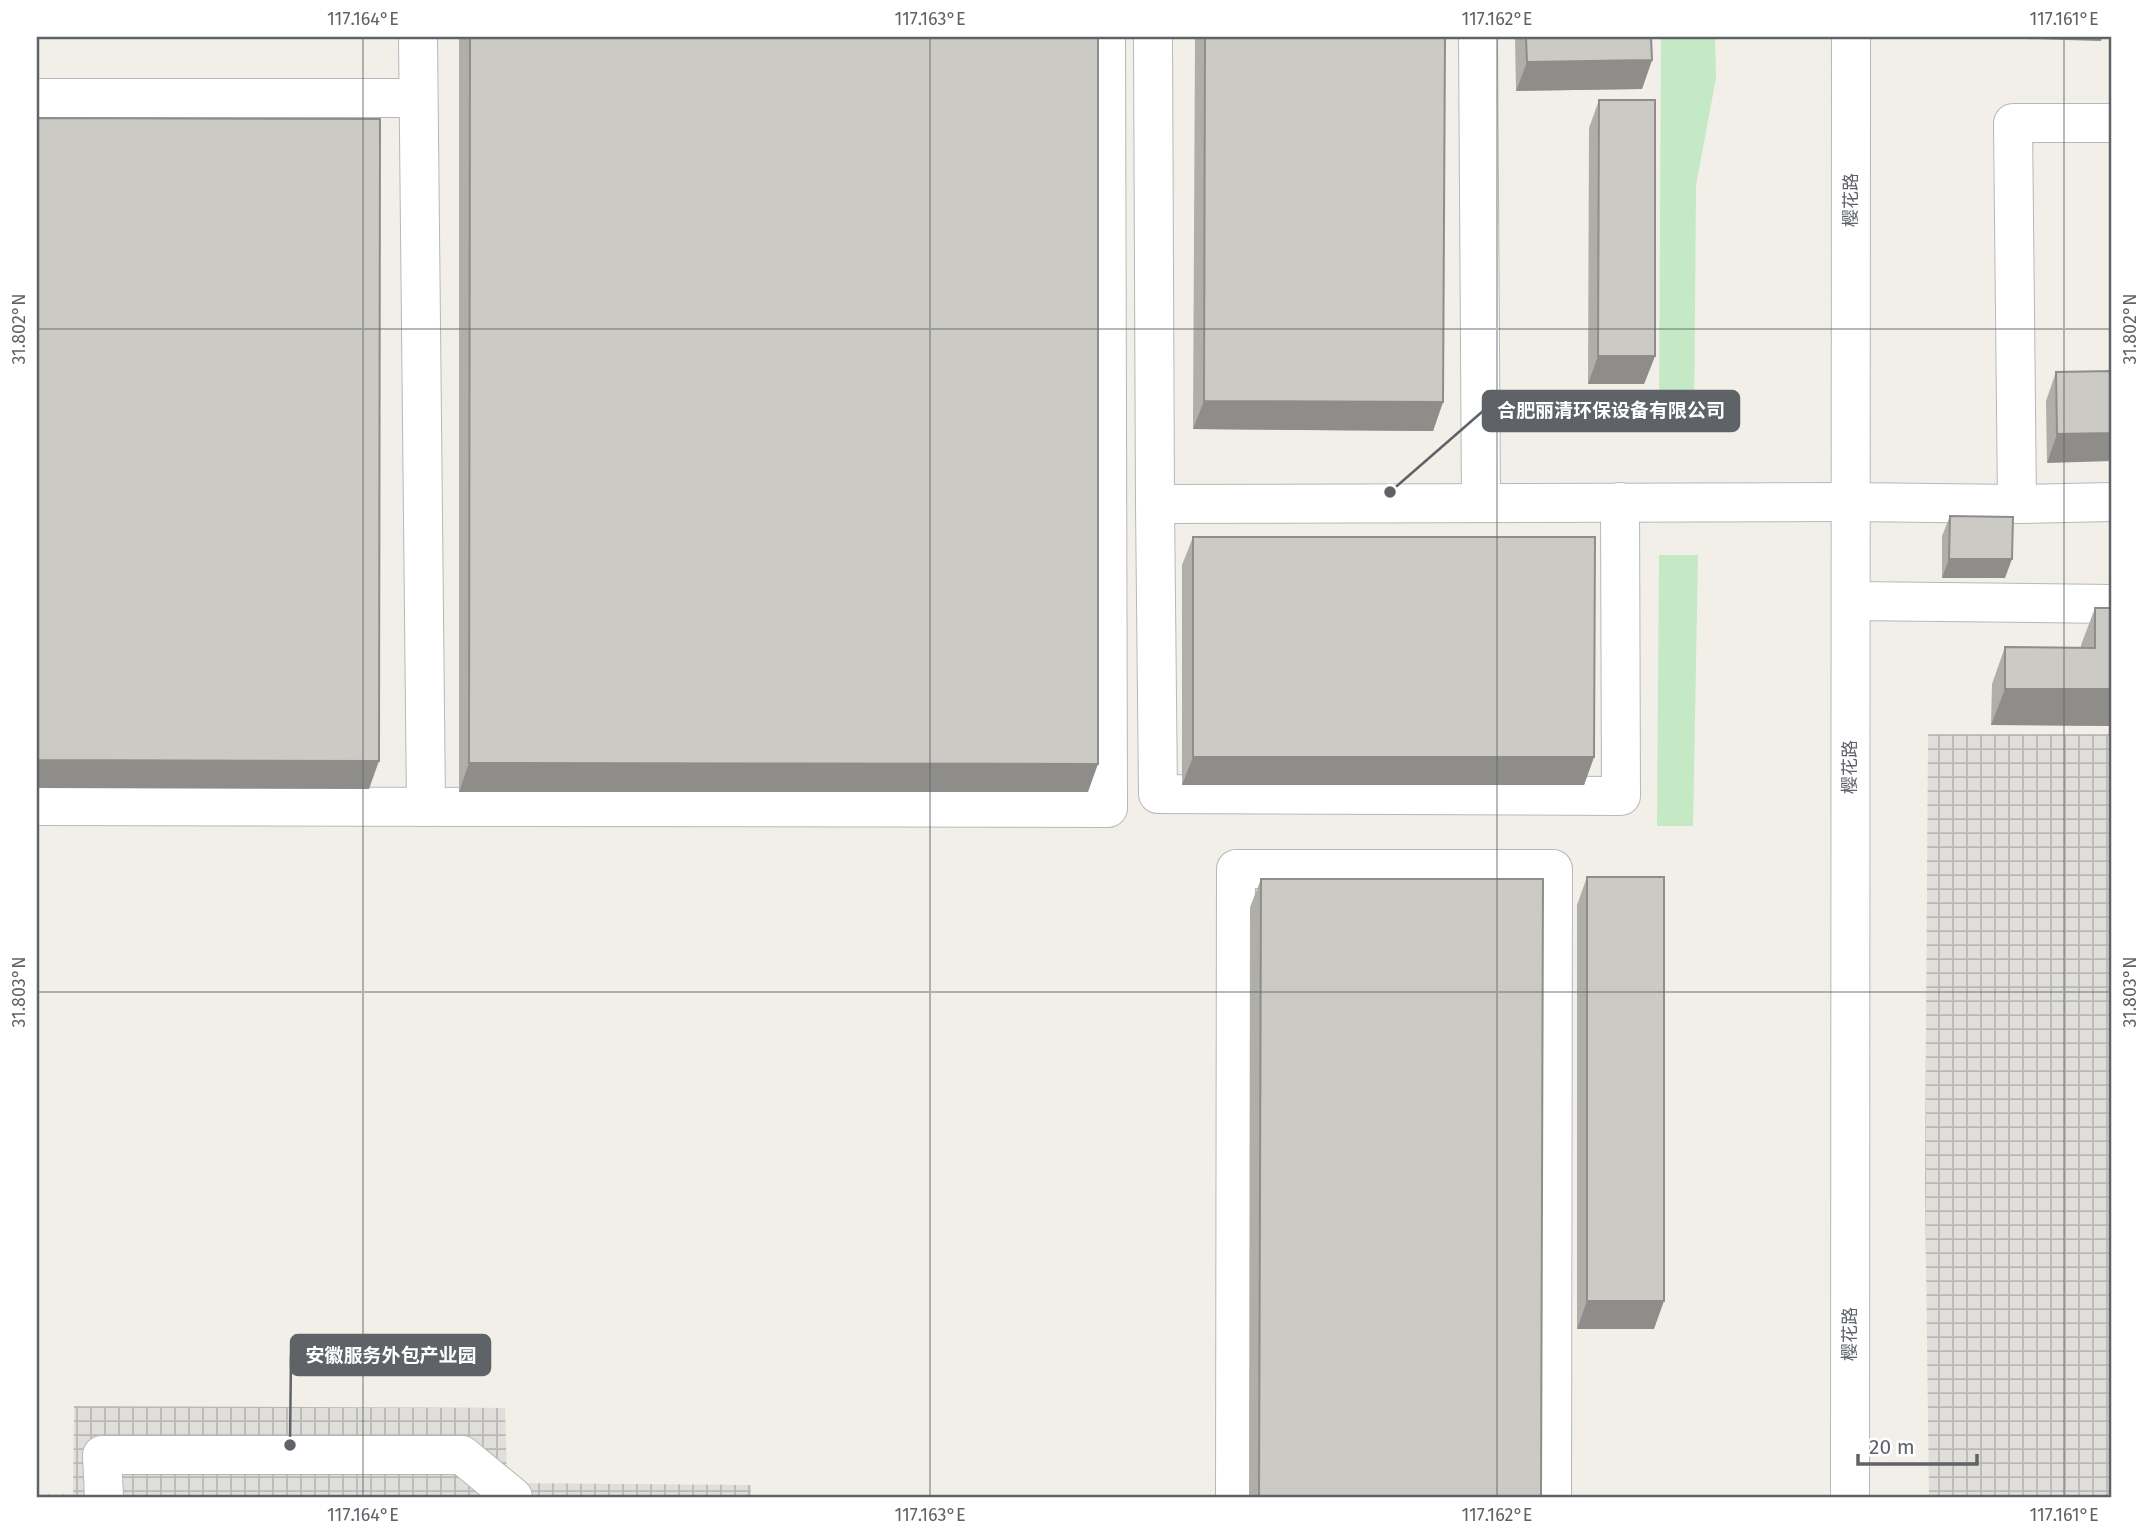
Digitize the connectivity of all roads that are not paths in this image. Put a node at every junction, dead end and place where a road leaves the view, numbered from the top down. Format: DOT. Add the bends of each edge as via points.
graph roads {
  1 [pos="418,37"];
  2 [pos="1106,37"];
  3 [pos="1153,37"];
  4 [pos="1478,37"];
  5 [pos="1851,37"];
  6 [pos="37,98"];
  7 [pos="418,98"];
  8 [pos="2112,123"];
  9 [pos="1620,502"];
  10 [pos="1851,502"];
  11 [pos="2112,502"];
  12 [pos="1481,503"];
  13 [pos="1155,504"];
  14 [pos="2017,504"];
  15 [pos="1851,601"];
  16 [pos="2112,604"];
  17 [pos="37,806"];
  18 [pos="426,807"];
  19 [pos="104,1497"];
  20 [pos="513,1497"];
  21 [pos="1235,1497"];
  22 [pos="1552,1497"];
  23 [pos="1850,1497"];
  1 -- 7 [label="street"];
  2 -- 18 [label="street" via="1108,808"];
  3 -- 13 [label="street"];
  4 -- 12 [label="street"];
  5 -- 10 [label="street, 樱花路"];
  6 -- 7 [label="street"];
  7 -- 18 [label="street"];
  8 -- 14 [label="street" via="2013,124"];
  9 -- 10 [label="street"];
  9 -- 12 [label="street"];
  9 -- 13 [label="street" via="1621,796 1158,794"];
  10 -- 14 [label="street"];
  10 -- 15 [label="street, 樱花路"];
  11 -- 14 [label="street"];
  12 -- 13 [label="street"];
  15 -- 16 [label="street"];
  15 -- 23 [label="street, 樱花路"];
  17 -- 18 [label="street"];
  19 -- 20 [label="street" via="102,1455 462,1455"];
  21 -- 22 [label="street" via="1236,869 1553,869"];
}
